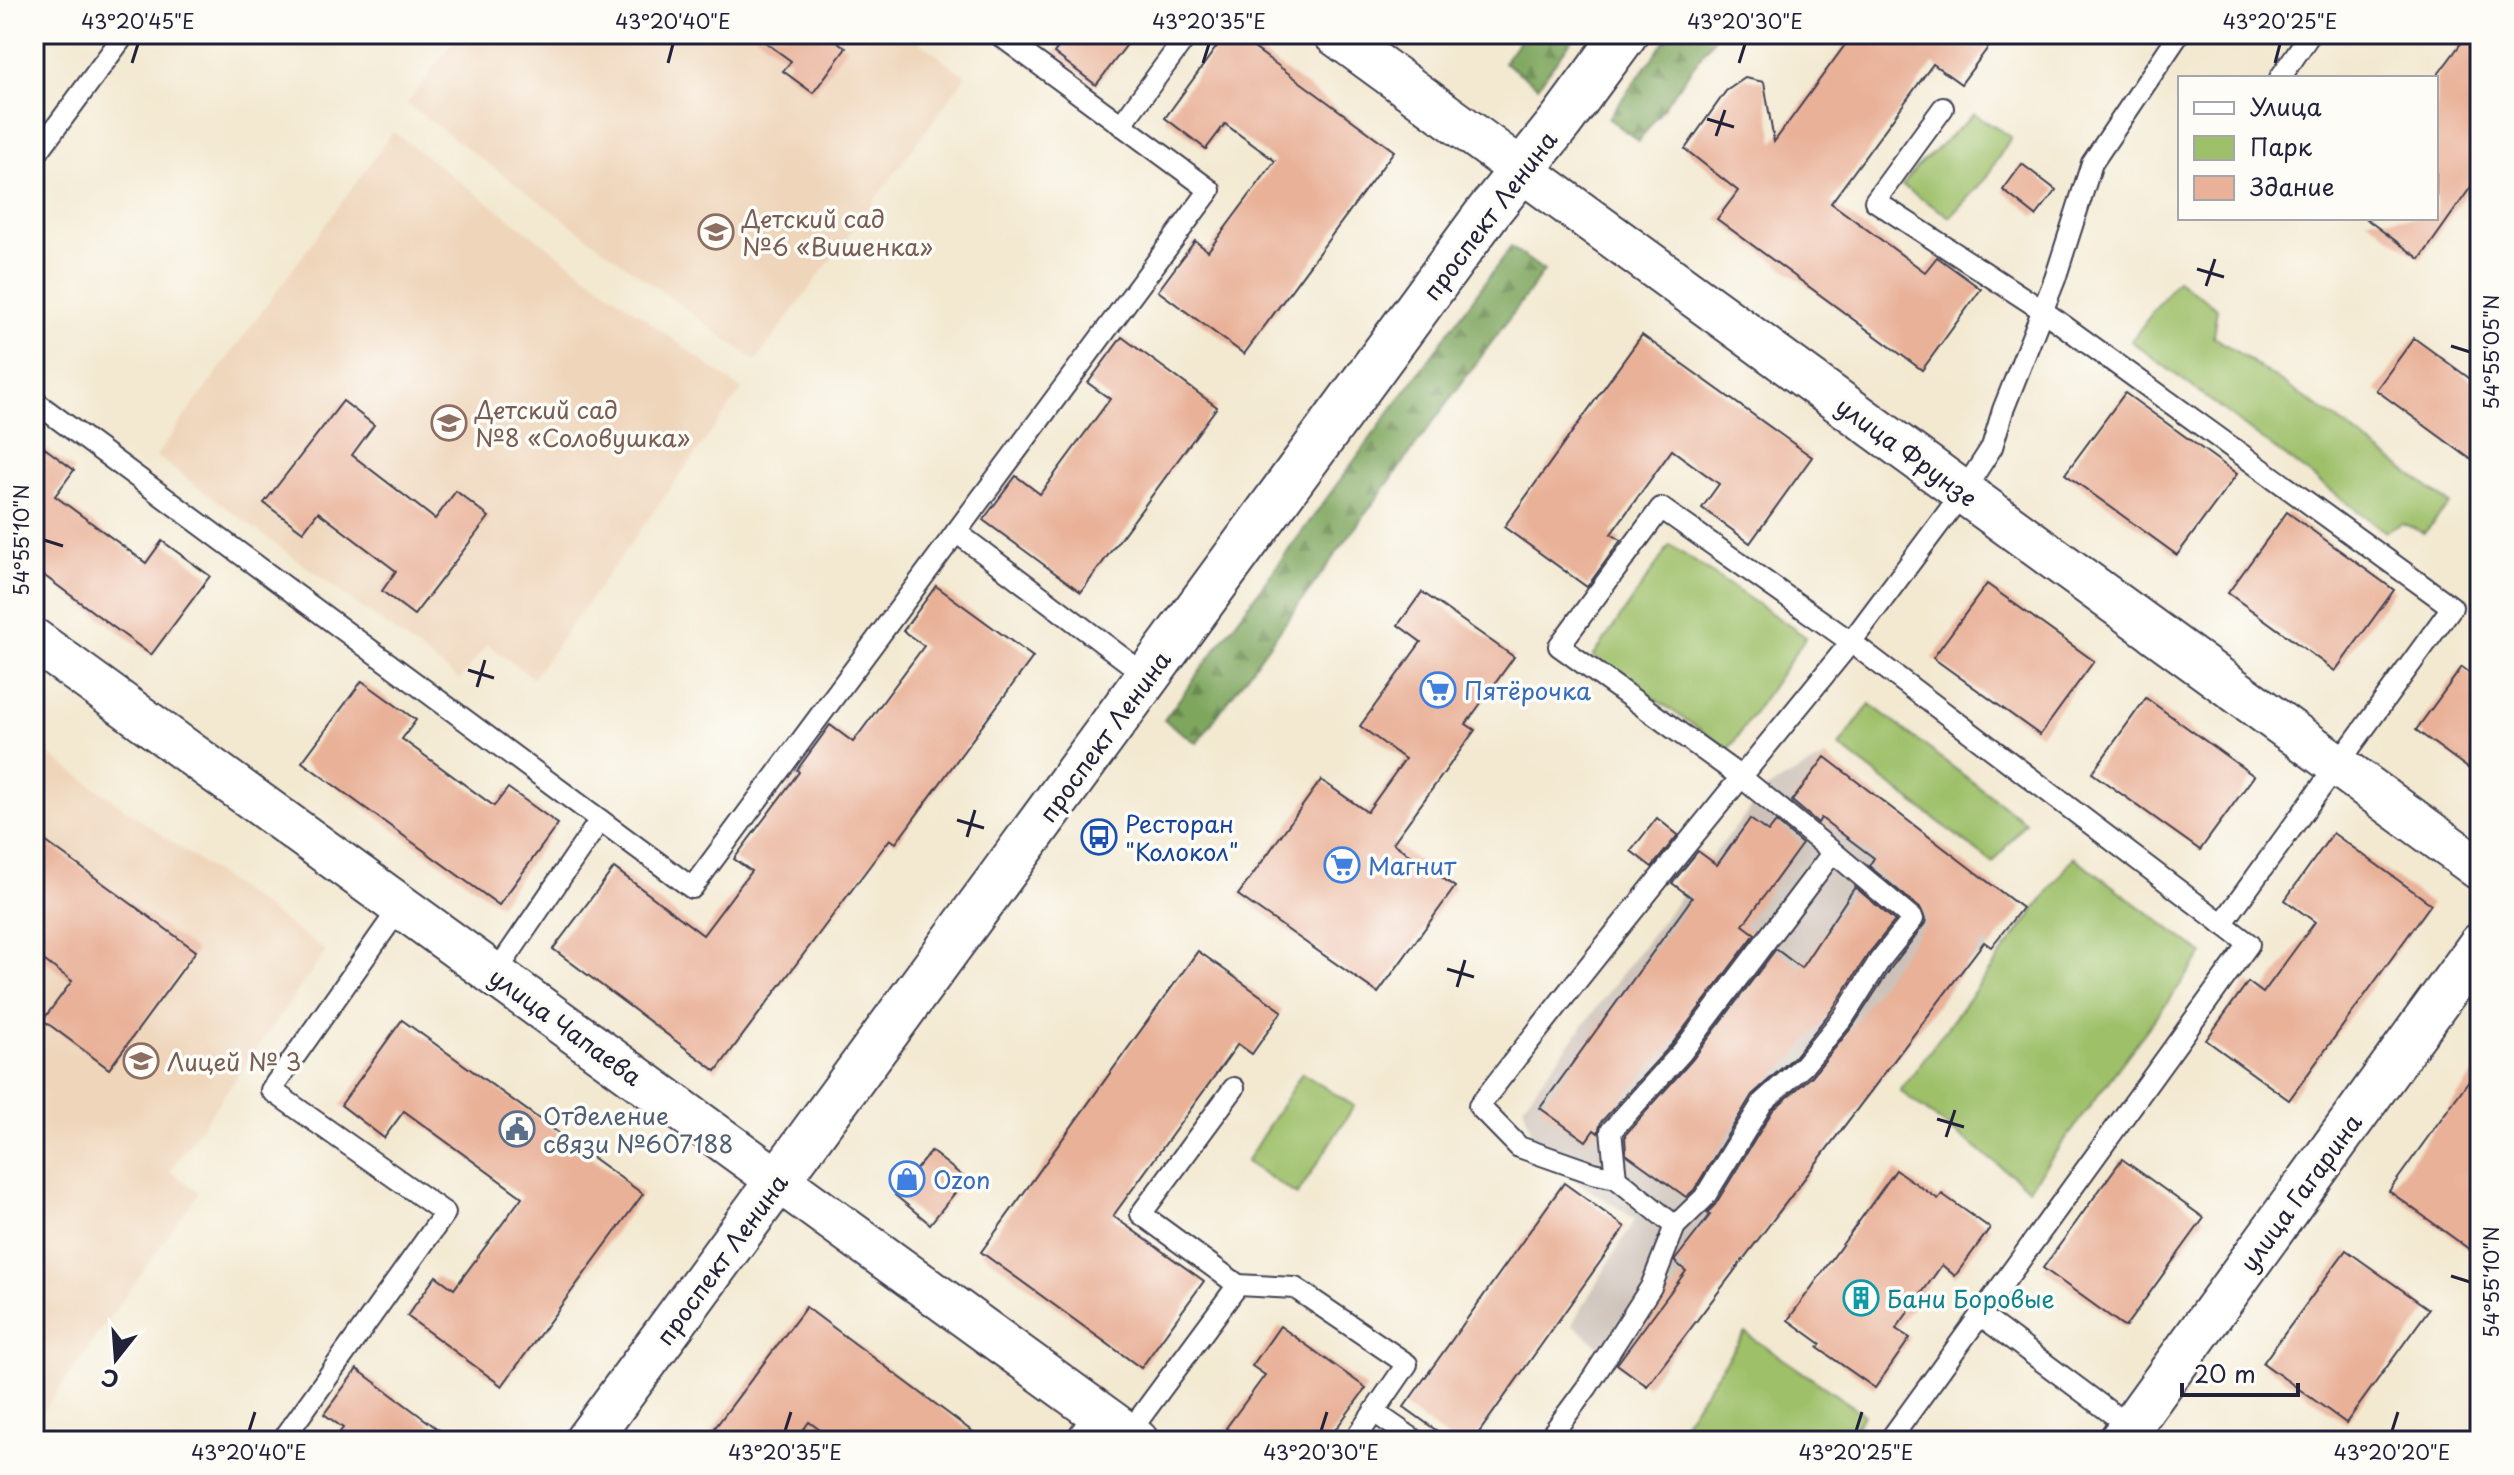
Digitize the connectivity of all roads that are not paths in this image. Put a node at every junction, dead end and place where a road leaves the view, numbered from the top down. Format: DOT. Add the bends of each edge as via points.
graph roads {
  1 [pos="125,34"];
  2 [pos="998,34"];
  3 [pos="1188,34"];
  4 [pos="1335,34"];
  5 [pos="1625,34"];
  6 [pos="2179,34"];
  7 [pos="2310,34"];
  8 [pos="2281,76"];
  9 [pos="1943,108"];
  10 [pos="1121,125"];
  11 [pos="34,157"];
  12 [pos="1522,171"];
  13 [pos="2042,310"];
  14 [pos="34,401"];
  15 [pos="1963,492"];
  16 [pos="956,532"];
  17 [pos="34,640"];
  18 [pos="1851,642"];
  19 [pos="1148,677"];
  20 [pos="2337,765"];
  21 [pos="1741,777"];
  22 [pos="600,820"];
  23 [pos="1833,852"];
  24 [pos="2480,869"];
  25 [pos="401,906"];
  26 [pos="2222,924"];
  27 [pos="2480,944"];
  28 [pos="495,974"];
  29 [pos="1234,1088"];
  30 [pos="1616,1178"];
  31 [pos="779,1179"];
  32 [pos="1675,1226"];
  33 [pos="1238,1285"];
  34 [pos="1980,1315"];
  35 [pos="1374,1412"];
  36 [pos="1109,1432"];
  37 [pos="2125,1434"];
  38 [pos="282,1441"];
  39 [pos="587,1441"];
  40 [pos="1354,1441"];
  41 [pos="1416,1441"];
  42 [pos="1547,1441"];
  43 [pos="1889,1441"];
  1 -- 11 [label="lane"];
  2 -- 10 [label="lane"];
  3 -- 10 [label="lane"];
  4 -- 12 [label="street, улица Фрунзе"];
  5 -- 12 [label="street, проспект Ленина"];
  6 -- 13 [label="lane" via="2092,163"];
  7 -- 8 [label="lane"];
  9 -- 13 [label="lane" via="1875,201"];
  10 -- 16 [label="lane" via="1210,190"];
  12 -- 15 [label="street, улица Фрунзе"];
  12 -- 19 [label="street, проспект Ленина"];
  13 -- 15 [label="lane" via="1992,447"];
  13 -- 20 [label="lane" via="2452,607"];
  14 -- 22 [label="lane"];
  15 -- 18 [label="lane"];
  15 -- 20 [label="street, улица Фрунзе"];
  16 -- 19 [label="lane"];
  16 -- 22 [label="lane" via="692,888"];
  17 -- 25 [label="street, улица Чапаева"];
  18 -- 21 [label="lane"];
  18 -- 21 [label="lane" via="1661,508 1559,646"];
  18 -- 26 [label="lane"];
  19 -- 31 [label="street, проспект Ленина"];
  20 -- 24 [label="street, улица Фрунзе"];
  20 -- 26 [label="lane"];
  21 -- 23 [label="lane"];
  21 -- 30 [label="lane" via="1479,1106 1519,1147"];
  22 -- 28 [label="lane"];
  23 -- 30 [label="lane" via="1682,1052 1611,1131"];
  23 -- 32 [label="lane" via="1913,919 1843,1018 1803,1066 1763,1102 1704,1198"];
  25 -- 28 [label="street, улица Чапаева"];
  25 -- 38 [label="lane" via="271,1090 445,1213"];
  26 -- 34 [label="lane" via="2249,944"];
  27 -- 37 [label="street, улица Гагарина"];
  28 -- 31 [label="street, улица Чапаева"];
  29 -- 33 [label="lane" via="1141,1214"];
  30 -- 32 [label="lane"];
  31 -- 36 [label="street, улица Чапаева"];
  31 -- 39 [label="street, проспект Ленина"];
  32 -- 42 [label="lane" via="1651,1287"];
  33 -- 35 [label="lane" via="1295,1288 1407,1364"];
  33 -- 36 [label="lane"];
  34 -- 37 [label="lane"];
  34 -- 43 [label="lane"];
  35 -- 40 [label="lane"];
  35 -- 41 [label="lane"];
}
